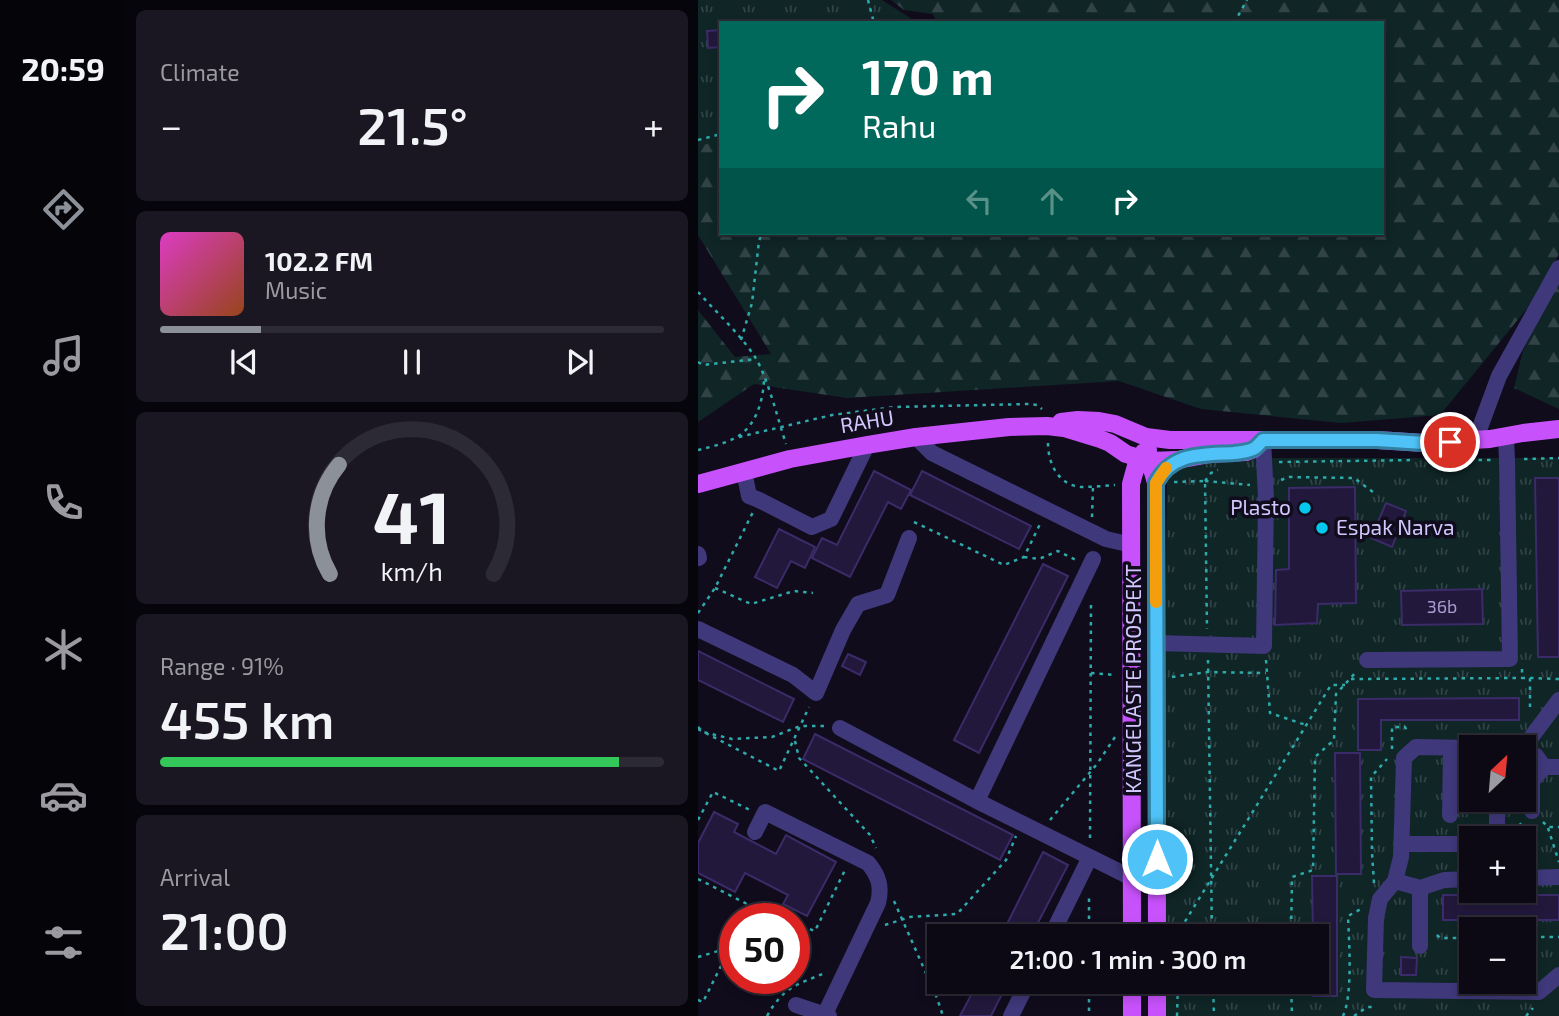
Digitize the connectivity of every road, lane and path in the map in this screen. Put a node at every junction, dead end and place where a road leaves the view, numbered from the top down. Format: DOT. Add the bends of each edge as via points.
graph roads {
  1 [pos="868,0"];
  2 [pos="1247,0"];
  3 [pos="873,21"];
  4 [pos="1235,21"];
  5 [pos="719,135"];
  6 [pos="698,140"];
  7 [pos="761,235"];
  8 [pos="1559,268"];
  9 [pos="698,292"];
  10 [pos="741,340"];
  11 [pos="756,359"];
  12 [pos="698,362"];
  13 [pos="764,376"];
  14 [pos="1047,426"];
  15 [pos="1559,429"];
  16 [pos="1127,430"];
  17 [pos="1088,436"];
  18 [pos="1505,437"];
  19 [pos="916,438"];
  20 [pos="1170,440"];
  21 [pos="1263,440"];
  22 [pos="1475,441"];
  23 [pos="867,445"];
  24 [pos="698,450"];
  25 [pos="1145,458"];
  26 [pos="1559,458"];
  27 [pos="790,459"];
  28 [pos="1176,460"];
  29 [pos="1418,460"];
  30 [pos="1431,460"];
  31 [pos="1507,460"];
  32 [pos="1263,462"];
  33 [pos="1224,467"];
  34 [pos="744,471"];
  35 [pos="1156,483"];
  36 [pos="698,484"];
  37 [pos="1131,484"];
  38 [pos="1093,486"];
  39 [pos="1265,486"];
  40 [pos="1377,495"];
  41 [pos="759,500"];
  42 [pos="1047,510"];
  43 [pos="1091,532"];
  44 [pos="909,538"];
  45 [pos="1132,545"];
  46 [pos="1024,557"];
  47 [pos="1091,563"];
  48 [pos="715,589"];
  49 [pos="813,593"];
  50 [pos="1091,596"];
  51 [pos="698,613"];
  52 [pos="698,629"];
  53 [pos="1156,643"];
  54 [pos="1264,646"];
  55 [pos="1510,659"];
  56 [pos="1367,660"];
  57 [pos="1091,673"];
  58 [pos="1266,673"];
  59 [pos="1131,676"];
  60 [pos="1156,677"];
  61 [pos="1522,678"];
  62 [pos="1530,678"];
  63 [pos="1351,679"];
  64 [pos="1559,679"];
  65 [pos="1345,685"];
  66 [pos="816,693"];
  67 [pos="1559,700"];
  68 [pos="1306,725"];
  69 [pos="800,726"];
  70 [pos="840,727"];
  71 [pos="698,728"];
  72 [pos="1118,730"];
  73 [pos="703,732"];
  74 [pos="1534,732"];
  75 [pos="1532,735"];
  76 [pos="794,739"];
  77 [pos="1450,748"];
  78 [pos="1459,748"];
  79 [pos="1536,756"];
  80 [pos="1404,758"];
  81 [pos="1552,767"];
  82 [pos="1090,772"];
  83 [pos="1536,778"];
  84 [pos="977,801"];
  85 [pos="1531,812"];
  86 [pos="1450,815"];
  87 [pos="763,817"];
  88 [pos="698,820"];
  89 [pos="1022,823"];
  90 [pos="1509,826"];
  91 [pos="1548,827"];
  92 [pos="755,832"];
  93 [pos="1040,832"];
  94 [pos="1401,844"];
  95 [pos="1459,844"];
  96 [pos="853,855"];
  97 [pos="1090,857"];
  98 [pos="1559,862"];
  99 [pos="878,877"];
  100 [pos="1132,877"];
  101 [pos="1559,877"];
  102 [pos="1536,878"];
  103 [pos="698,879"];
  104 [pos="1459,879"];
  105 [pos="1395,881"];
  106 [pos="1090,883"];
  107 [pos="1420,888"];
  108 [pos="1380,898"];
  109 [pos="745,903"];
  110 [pos="1364,907"];
  111 [pos="902,920"];
  112 [pos="1057,924"];
  113 [pos="1089,924"];
  114 [pos="1132,924"];
  115 [pos="1157,924"];
  116 [pos="1183,924"];
  117 [pos="1291,924"];
  118 [pos="884,926"];
  119 [pos="810,929"];
  120 [pos="1433,931"];
  121 [pos="1536,937"];
  122 [pos="1559,937"];
  123 [pos="1459,938"];
  124 [pos="1420,946"];
  125 [pos="719,950"];
  126 [pos="698,957"];
  127 [pos="850,962"];
  128 [pos="719,972"];
  129 [pos="1559,976"];
  130 [pos="1022,994"];
  131 [pos="1089,994"];
  132 [pos="1132,994"];
  133 [pos="1157,994"];
  134 [pos="1178,994"];
  135 [pos="1213,994"];
  136 [pos="1291,994"];
  137 [pos="698,1000"];
  138 [pos="796,1006"];
  139 [pos="827,1015"];
  140 [pos="767,1016"];
  141 [pos="943,1016"];
  142 [pos="1011,1016"];
  143 [pos="1089,1016"];
  144 [pos="1132,1016"];
  145 [pos="1157,1016"];
  146 [pos="1177,1016"];
  147 [pos="1214,1016"];
  148 [pos="1292,1016"];
  149 [pos="1343,1016"];
  1 -- 3 [label="path"];
  2 -- 4 [label="path"];
  5 -- 6 [label="path"];
  7 -- 10 [label="path" via="752,303"];
  8 -- 22 [label="street" via="1499,376"];
  9 -- 10 [label="path"];
  10 -- 11 [label="path"];
  11 -- 12 [label="path"];
  11 -- 13 [label="path"];
  13 -- 24 [label="path" via="760,405 746,429 731,440"];
  13 -- 27 [label="path"];
  14 -- 16 [label="main road, RAHU" via="1078,420"];
  14 -- 17 [label="main road, RAHU"];
  14 -- 19 [label="main road, RAHU"];
  15 -- 18 [label="main road, RAHU"];
  16 -- 20 [label="main road, RAHU"];
  16 -- 25 [label="main road, KANGELASTE PROSPEKT"];
  17 -- 25 [label="main road, RAHU"];
  17 -- 37 [label="main road" via="1118,461"];
  18 -- 22 [label="main road, RAHU"];
  18 -- 31 [label="street"];
  19 -- 23 [label="main road, RAHU"];
  19 -- 42 [label="street" via="932,453"];
  20 -- 21 [label="main road, RAHU"];
  20 -- 25 [label="main road" via="1150,448"];
  21 -- 22 [label="main road, RAHU"];
  21 -- 28 [label="main road, RAHU" via="1246,452"];
  21 -- 32 [label="street"];
  23 -- 27 [label="main road, RAHU"];
  23 -- 41 [label="street" via="831,519 812,527"];
  25 -- 28 [label="main road, RAHU"];
  25 -- 35 [label="main road, KANGELASTE PROSPEKT"];
  25 -- 37 [label="main road"];
  26 -- 31 [label="path"];
  27 -- 34 [label="main road, RAHU"];
  28 -- 35 [label="main road"];
  29 -- 32 [label="path"];
  30 -- 31 [label="path"];
  31 -- 55 [label="street"];
  32 -- 39 [label="street"];
  33 -- 39 [label="path" via="1205,481"];
  34 -- 36 [label="main road, RAHU"];
  34 -- 41 [label="street" via="749,496"];
  35 -- 53 [label="main road, KANGELASTE PROSPEKT"];
  37 -- 45 [label="main road, KANGELASTE PROSPEKT"];
  38 -- 43 [label="path"];
  39 -- 40 [label="path" via="1289,477 1354,478"];
  39 -- 54 [label="street"];
  41 -- 48 [label="path"];
  42 -- 43 [label="street"];
  42 -- 46 [label="path"];
  43 -- 45 [label="street"];
  44 -- 46 [label="path" via="904,521 917,522 1004,565"];
  44 -- 66 [label="street" via="887,595 858,604"];
  45 -- 59 [label="main road, KANGELASTE PROSPEKT"];
  46 -- 47 [label="path" via="1039,559 1058,551"];
  47 -- 84 [label="street"];
  48 -- 49 [label="path" via="751,604 794,591"];
  48 -- 51 [label="path"];
  50 -- 57 [label="path"];
  52 -- 66 [label="street" via="793,675"];
  53 -- 54 [label="street"];
  53 -- 60 [label="main road, KANGELASTE PROSPEKT"];
  54 -- 68 [label="path" via="1270,713"];
  55 -- 56 [label="street"];
  55 -- 61 [label="path" via="1522,661"];
  56 -- 63 [label="path"];
  57 -- 59 [label="path"];
  57 -- 82 [label="path"];
  58 -- 60 [label="path"];
  59 -- 100 [label="main road, KANGELASTE PROSPEKT"];
  60 -- 115 [label="main road, KANGELASTE PROSPEKT"];
  61 -- 62 [label="path"];
  61 -- 63 [label="path"];
  62 -- 64 [label="path"];
  62 -- 74 [label="path"];
  63 -- 65 [label="path"];
  65 -- 68 [label="path" via="1331,685"];
  65 -- 117 [label="path" via="1336,694 1334,740 1315,757 1313,870 1292,877"];
  66 -- 69 [label="path"];
  67 -- 74 [label="street"];
  68 -- 116 [label="path"];
  69 -- 70 [label="path"];
  69 -- 73 [label="path" via="772,737 732,739"];
  69 -- 76 [label="path"];
  70 -- 84 [label="street"];
  71 -- 73 [label="path"];
  72 -- 82 [label="path"];
  73 -- 76 [label="path" via="779,771"];
  74 -- 75 [label="street"];
  76 -- 99 [label="path" via="799,758 870,835 879,856"];
  77 -- 78 [label="street"];
  77 -- 80 [label="street" via="1416,747"];
  77 -- 86 [label="street"];
  79 -- 81 [label="street"];
  80 -- 94 [label="street"];
  80 -- 108 [label="path" via="1389,757 1371,777 1374,885"];
  81 -- 83 [label="street"];
  82 -- 93 [label="path"];
  82 -- 97 [label="path"];
  84 -- 89 [label="street"];
  85 -- 90 [label="path"];
  87 -- 88 [label="path" via="713,792"];
  87 -- 92 [label="street"];
  87 -- 96 [label="street" via="765,812"];
  89 -- 93 [label="street"];
  89 -- 111 [label="path" via="1006,860 957,914"];
  91 -- 98 [label="path"];
  93 -- 97 [label="street"];
  94 -- 95 [label="street"];
  94 -- 105 [label="street"];
  96 -- 99 [label="street" via="868,863"];
  96 -- 119 [label="path" via="815,931"];
  97 -- 100 [label="street"];
  97 -- 112 [label="street"];
  99 -- 111 [label="path"];
  99 -- 127 [label="street" via="878,903"];
  100 -- 114 [label="main road, KANGELASTE PROSPEKT"];
  101 -- 102 [label="street"];
  103 -- 109 [label="path"];
  104 -- 107 [label="street"];
  105 -- 107 [label="street"];
  105 -- 108 [label="street"];
  106 -- 113 [label="path"];
  107 -- 124 [label="street"];
  108 -- 129 [label="street" via="1374,990 1539,992"];
  110 -- 149 [label="path" via="1348,916 1349,977"];
  111 -- 118 [label="path"];
  111 -- 141 [label="path"];
  120 -- 123 [label="path" via="1440,938"];
  121 -- 122 [label="path"];
  125 -- 126 [label="path"];
  127 -- 139 [label="street"];
  127 -- 140 [label="path" via="788,989"];
  128 -- 137 [label="path" via="703,1002"];
  130 -- 142 [label="street"];
  131 -- 143 [label="path"];
  132 -- 144 [label="main road"];
  133 -- 145 [label="main road"];
  134 -- 146 [label="path"];
  135 -- 147 [label="path"];
  136 -- 148 [label="path"];
  138 -- 139 [label="street"];
}
